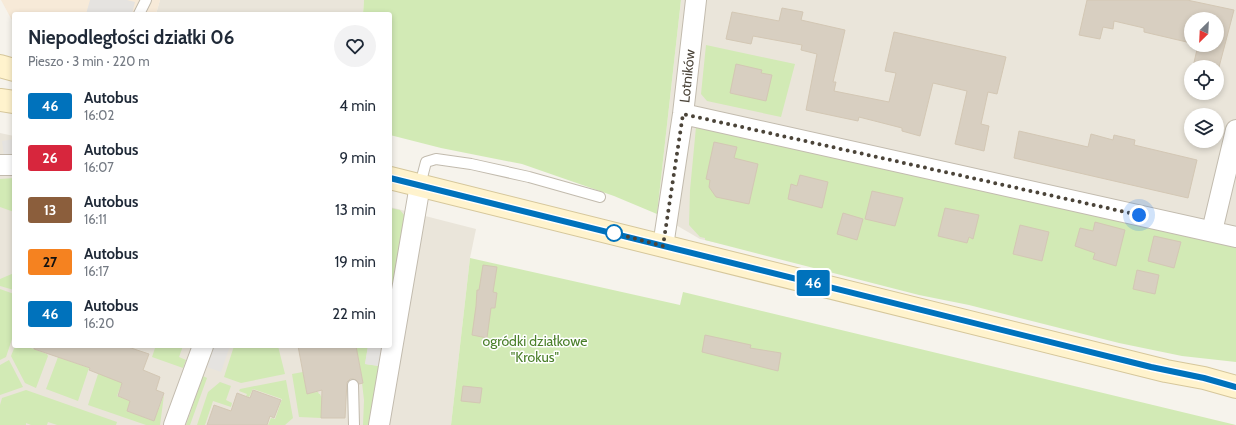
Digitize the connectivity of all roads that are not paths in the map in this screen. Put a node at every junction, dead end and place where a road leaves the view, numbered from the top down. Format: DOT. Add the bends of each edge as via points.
graph roads {
  1 [pos="146,0"];
  2 [pos="696,0"];
  3 [pos="139,12"];
  4 [pos="0,66"];
  5 [pos="12,69"];
  6 [pos="0,100"];
  7 [pos="12,102"];
  8 [pos="683,114"];
  9 [pos="1236,130"];
  10 [pos="0,165"];
  11 [pos="12,165"];
  12 [pos="392,178"];
  13 [pos="420,185"];
  14 [pos="600,197"];
  15 [pos="1212,231"];
  16 [pos="1236,237"];
  17 [pos="663,246"];
  18 [pos="202,348"];
  19 [pos="1236,377"];
  20 [pos="1204,378"];
  21 [pos="353,385"];
  22 [pos="1236,387"];
  23 [pos="174,425"];
  24 [pos="354,425"];
  25 [pos="379,425"];
  1 -- 3 [label="lane"];
  2 -- 8 [label="street, Lotników"];
  4 -- 5 [label="street"];
  6 -- 7 [label="street"];
  8 -- 15 [label="street"];
  8 -- 17 [label="street, Lotników"];
  9 -- 15 [label="street"];
  10 -- 11 [label="street"];
  12 -- 13 [label="street"];
  13 -- 14 [label="lane" via="426,162 436,159 529,177"];
  13 -- 17 [label="street"];
  13 -- 25 [label="street"];
  15 -- 16 [label="street"];
  17 -- 20 [label="street" via="1150,367"];
  18 -- 23 [label="street"];
  19 -- 20 [label="street"];
  20 -- 22 [label="street"];
  21 -- 24 [label="lane"];
}
